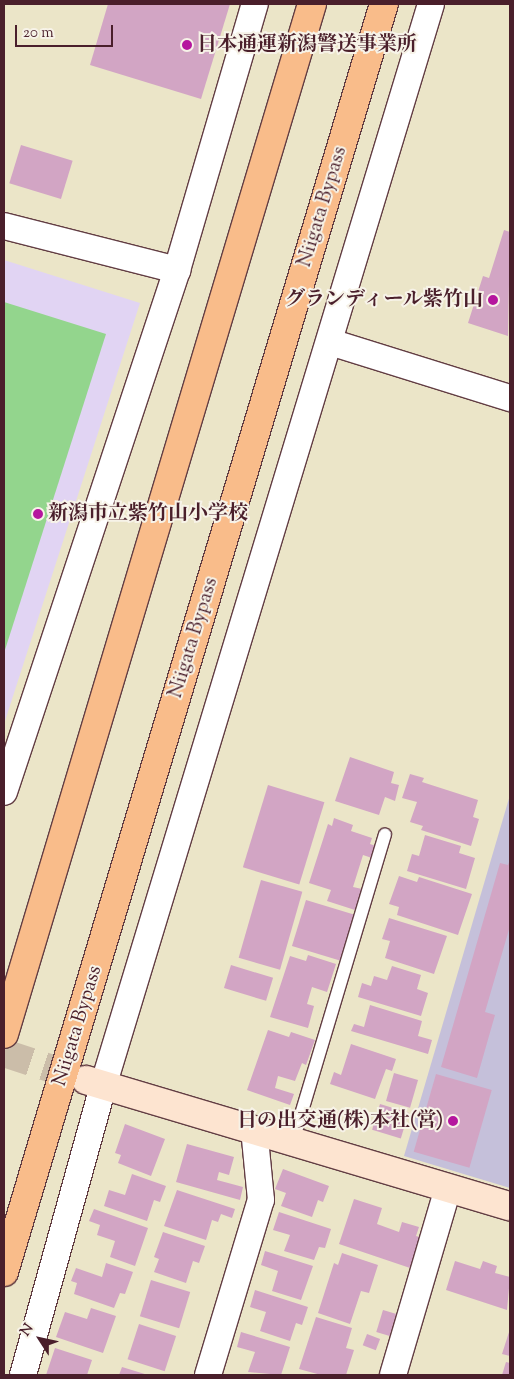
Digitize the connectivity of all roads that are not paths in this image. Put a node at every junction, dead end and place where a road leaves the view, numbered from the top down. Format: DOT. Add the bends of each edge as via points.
graph roads {
  1 [pos="255,4"];
  2 [pos="312,4"];
  3 [pos="384,4"];
  4 [pos="430,4"];
  5 [pos="4,226"];
  6 [pos="178,270"];
  7 [pos="330,342"];
  8 [pos="510,398"];
  9 [pos="4,792"];
  10 [pos="384,834"];
  11 [pos="4,1034"];
  12 [pos="95,1082"];
  13 [pos="254,1129"];
  14 [pos="293,1141"];
  15 [pos="448,1188"];
  16 [pos="510,1206"];
  17 [pos="4,1272"];
  18 [pos="23,1375"];
  19 [pos="208,1375"];
  20 [pos="393,1375"];
  1 -- 6 [label="street"];
  2 -- 11 [label="highway"];
  3 -- 17 [label="highway, Niigata Bypass"];
  4 -- 7 [label="street"];
  5 -- 6 [label="street"];
  6 -- 9 [label="street"];
  7 -- 8 [label="street"];
  7 -- 12 [label="street"];
  10 -- 14 [label="lane"];
  12 -- 13 [label="street"];
  12 -- 18 [label="street"];
  13 -- 14 [label="street"];
  13 -- 19 [label="street" via="261,1200"];
  14 -- 15 [label="street"];
  15 -- 16 [label="street"];
  15 -- 20 [label="street"];
}
